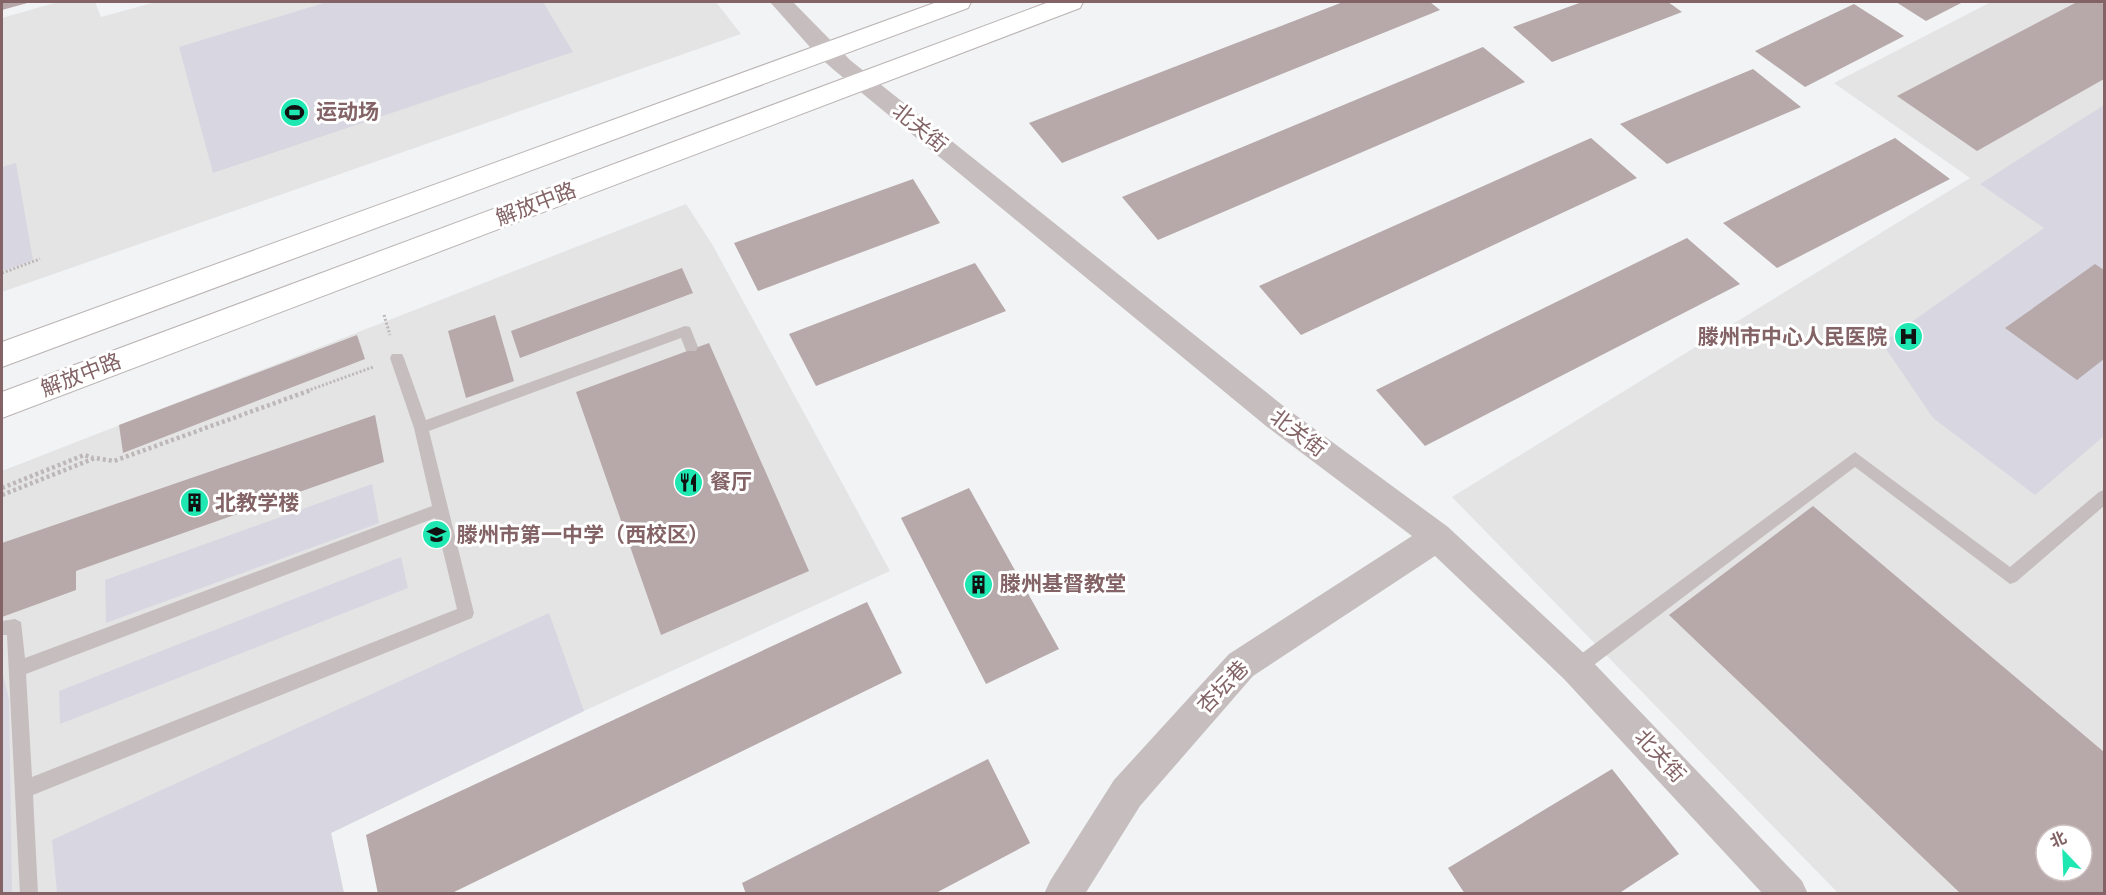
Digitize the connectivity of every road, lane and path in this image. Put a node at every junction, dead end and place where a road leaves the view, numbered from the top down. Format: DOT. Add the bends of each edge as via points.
graph roads {
  1 [pos="781,2"];
  2 [pos="959,2"];
  3 [pos="1071,2"];
  4 [pos="825,51"];
  5 [pos="861,81"];
  6 [pos="40,259"];
  7 [pos="2,273"];
  8 [pos="384,315"];
  9 [pos="691,347"];
  10 [pos="2,354"];
  11 [pos="397,358"];
  12 [pos="2,405"];
  13 [pos="421,428"];
  14 [pos="95,458"];
  15 [pos="2,488"];
  16 [pos="2,495"];
  17 [pos="2104,497"];
  18 [pos="441,509"];
  19 [pos="1437,537"];
  20 [pos="2,628"];
  21 [pos="1576,668"];
  22 [pos="18,669"];
  23 [pos="22,790"];
  24 [pos="29,894"];
  25 [pos="1062,894"];
  26 [pos="1789,894"];
  1 -- 4 [label="street, 北关街"];
  2 -- 4 [label="main road, 解放中路"];
  3 -- 5 [label="main road, 解放中路"];
  4 -- 5 [label="street, 北关街"];
  4 -- 10 [label="main road, 解放中路"];
  5 -- 12 [label="main road, 解放中路"];
  5 -- 19 [label="street, 北关街" via="1276,417"];
  6 -- 7 [label="path"];
  8 -- 11 [label="path"];
  9 -- 13 [label="lane" via="685,331"];
  11 -- 13 [label="lane"];
  11 -- 14 [label="path" via="114,461"];
  13 -- 18 [label="lane"];
  14 -- 15 [label="path" via="84,455"];
  14 -- 16 [label="path"];
  17 -- 21 [label="lane" via="2010,578 1855,458"];
  18 -- 22 [label="lane"];
  18 -- 23 [label="lane" via="466,613"];
  19 -- 21 [label="street, 北关街"];
  19 -- 25 [label="street, 杏坛巷" via="1241,665 1127,793"];
  20 -- 22 [label="lane" via="15,627"];
  21 -- 26 [label="street, 北关街"];
  22 -- 23 [label="lane"];
  23 -- 24 [label="lane"];
}
